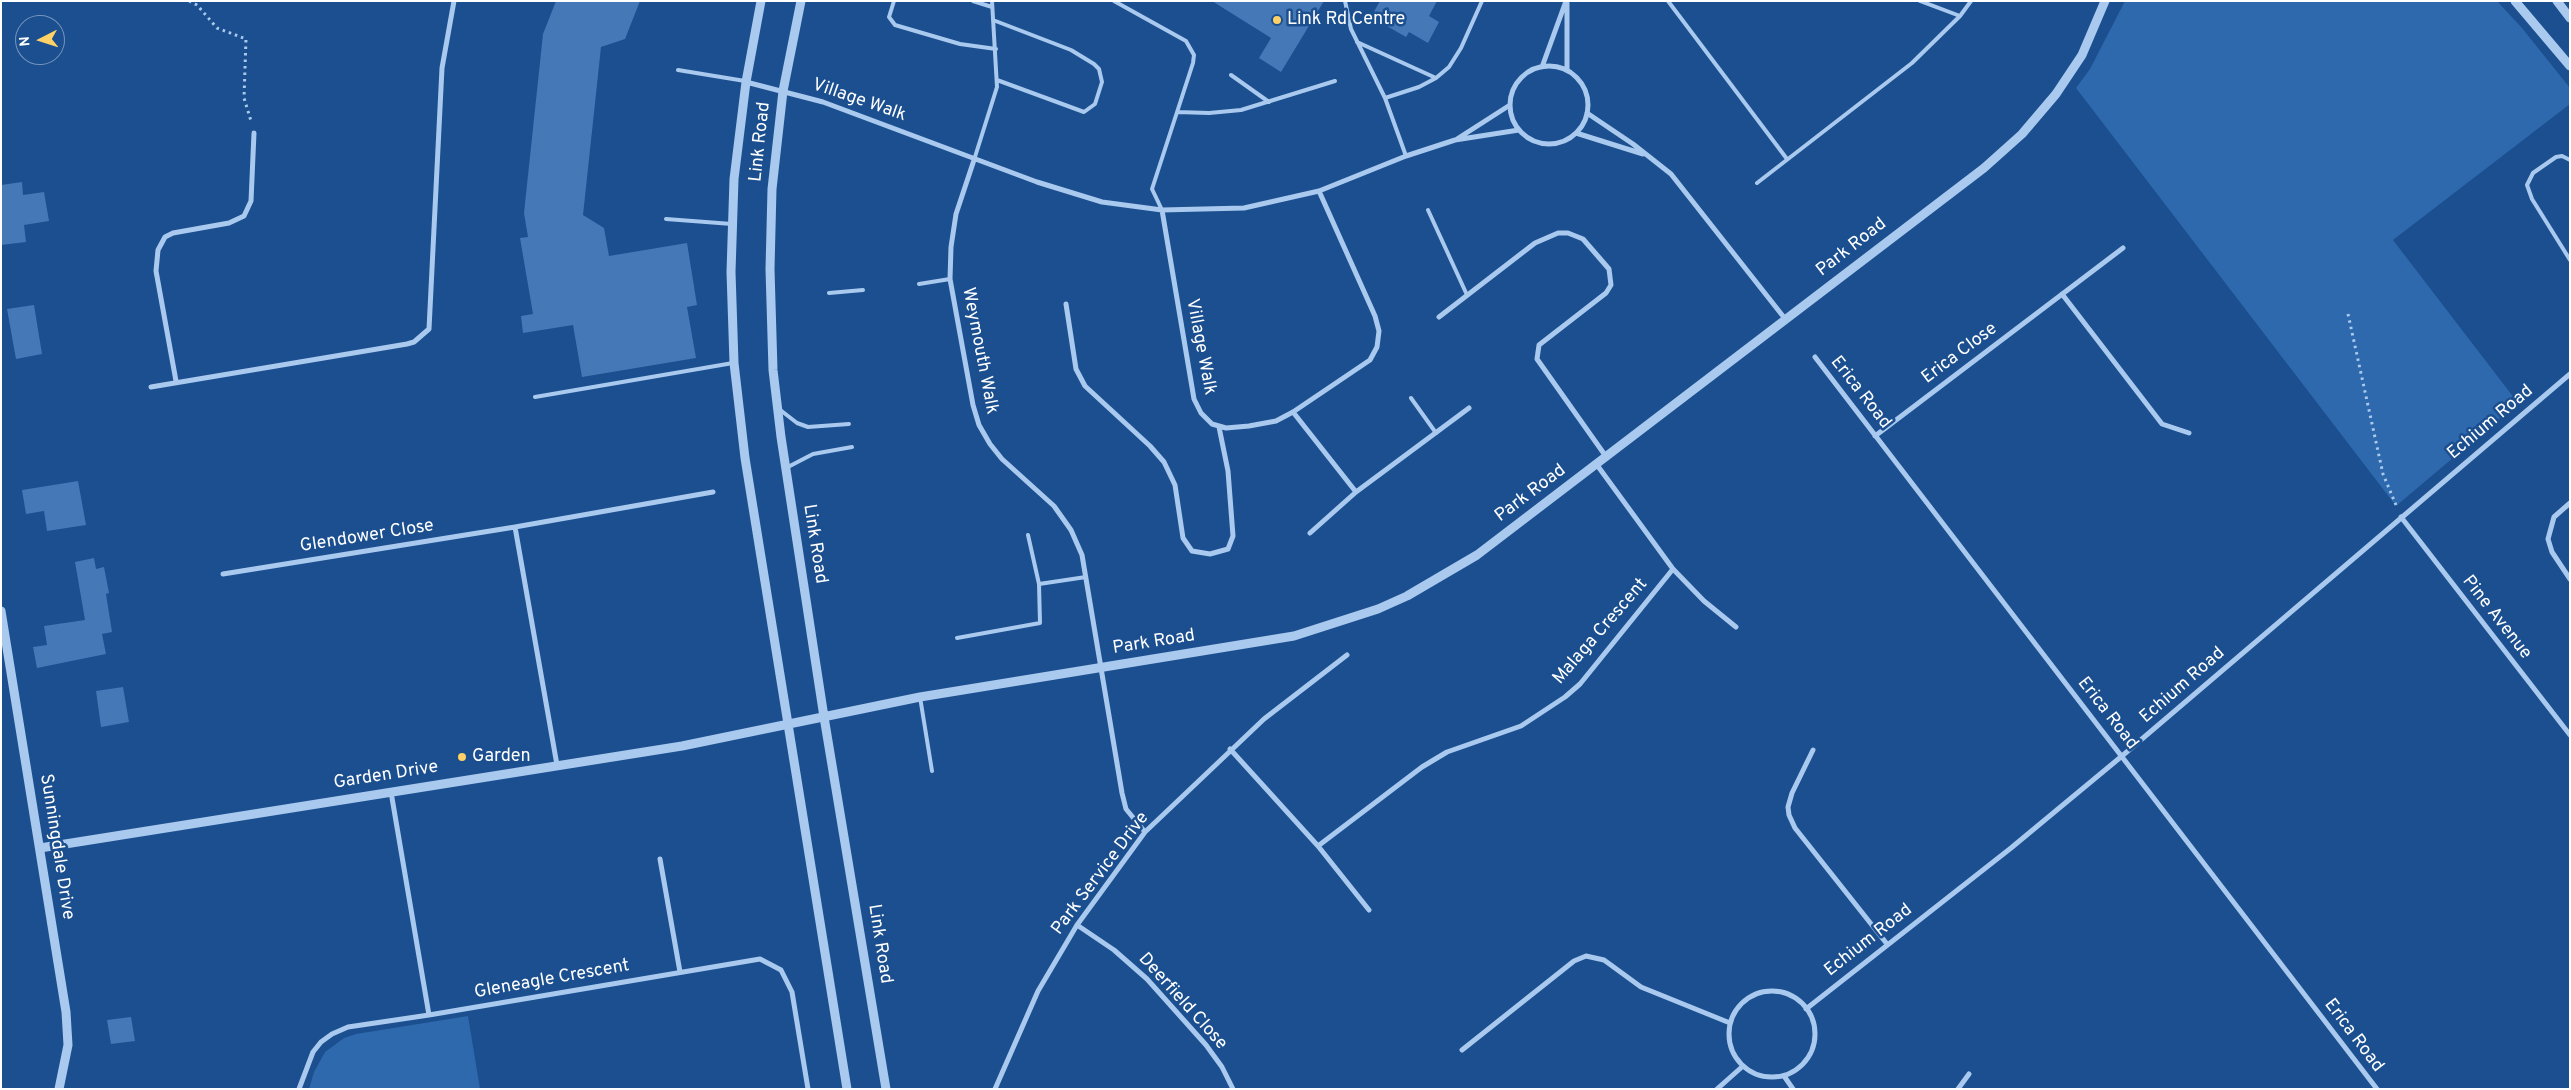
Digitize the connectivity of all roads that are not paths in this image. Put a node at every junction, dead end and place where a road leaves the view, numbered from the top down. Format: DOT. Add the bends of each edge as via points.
graph roads {
  1 [pos="454,1"];
  2 [pos="762,1"];
  3 [pos="801,1"];
  4 [pos="894,1"];
  5 [pos="973,1"];
  6 [pos="992,1"];
  7 [pos="1114,1"];
  8 [pos="1345,1"];
  9 [pos="1482,1"];
  10 [pos="1567,1"];
  11 [pos="1668,1"];
  12 [pos="1920,1"];
  13 [pos="1971,1"];
  14 [pos="2105,1"];
  15 [pos="2110,1"];
  16 [pos="2515,1"];
  17 [pos="2556,1"];
  18 [pos="992,7"];
  19 [pos="2103,11"];
  20 [pos="1960,16"];
  21 [pos="2570,18"];
  22 [pos="993,20"];
  23 [pos="1357,42"];
  24 [pos="996,49"];
  25 [pos="2570,66"];
  26 [pos="1542,67"];
  27 [pos="678,70"];
  28 [pos="1567,70"];
  29 [pos="1231,75"];
  30 [pos="1436,78"];
  31 [pos="997,80"];
  32 [pos="1335,81"];
  33 [pos="746,82"];
  34 [pos="783,91"];
  35 [pos="1385,98"];
  36 [pos="1269,102"];
  37 [pos="1510,105"];
  38 [pos="1177,112"];
  39 [pos="1587,113"];
  40 [pos="1518,130"];
  41 [pos="254,133"];
  42 [pos="1576,134"];
  43 [pos="1455,140"];
  44 [pos="1644,154"];
  45 [pos="1406,156"];
  46 [pos="1787,159"];
  47 [pos="974,160"];
  48 [pos="2570,160"];
  49 [pos="1757,183"];
  50 [pos="1319,191"];
  51 [pos="1162,210"];
  52 [pos="1428,210"];
  53 [pos="666,219"];
  54 [pos="732,224"];
  55 [pos="2122,248"];
  56 [pos="2570,260"];
  57 [pos="950,279"];
  58 [pos="919,284"];
  59 [pos="864,290"];
  60 [pos="829,294"];
  61 [pos="2062,294"];
  62 [pos="1467,295"];
  63 [pos="1066,304"];
  64 [pos="1439,318"];
  65 [pos="1786,320"];
  66 [pos="1815,357"];
  67 [pos="734,362"];
  68 [pos="2570,374"];
  69 [pos="176,381"];
  70 [pos="151,387"];
  71 [pos="535,397"];
  72 [pos="1411,398"];
  73 [pos="777,407"];
  74 [pos="1469,408"];
  75 [pos="1293,412"];
  76 [pos="850,424"];
  77 [pos="1219,426"];
  78 [pos="1436,433"];
  79 [pos="2190,433"];
  80 [pos="1875,436"];
  81 [pos="852,446"];
  82 [pos="1607,458"];
  83 [pos="1597,465"];
  84 [pos="786,468"];
  85 [pos="713,492"];
  86 [pos="1356,492"];
  87 [pos="2570,503"];
  88 [pos="2402,517"];
  89 [pos="515,527"];
  90 [pos="1310,533"];
  91 [pos="1028,535"];
  92 [pos="1673,570"];
  93 [pos="223,574"];
  94 [pos="1086,577"];
  95 [pos="2570,579"];
  96 [pos="1039,584"];
  97 [pos="1,610"];
  98 [pos="1736,627"];
  99 [pos="957,638"];
  100 [pos="1347,655"];
  101 [pos="1102,668"];
  102 [pos="920,697"];
  103 [pos="824,717"];
  104 [pos="788,723"];
  105 [pos="2570,735"];
  106 [pos="1230,749"];
  107 [pos="1812,750"];
  108 [pos="2122,756"];
  109 [pos="557,765"];
  110 [pos="932,772"];
  111 [pos="390,791"];
  112 [pos="1145,832"];
  113 [pos="1318,846"];
  114 [pos="40,848"];
  115 [pos="660,859"];
  116 [pos="1369,910"];
  117 [pos="1077,925"];
  118 [pos="1887,944"];
  119 [pos="680,972"];
  120 [pos="1806,1009"];
  121 [pos="429,1015"];
  122 [pos="1730,1023"];
  123 [pos="1462,1050"];
  124 [pos="1743,1066"];
  125 [pos="1969,1074"];
  126 [pos="1784,1076"];
  127 [pos="59,1089"];
  128 [pos="299,1089"];
  129 [pos="808,1089"];
  130 [pos="847,1089"];
  131 [pos="886,1089"];
  132 [pos="994,1089"];
  133 [pos="1233,1089"];
  134 [pos="1716,1089"];
  135 [pos="1793,1089"];
  136 [pos="1958,1089"];
  137 [pos="2377,1089"];
  1 -- 69 [label="street" via="442,76 428,329 407,344"];
  2 -- 33 [label="street, Link Road"];
  3 -- 34 [label="street, Link Road"];
  4 -- 24 [label="lane" via="889,17 895,25 960,44"];
  5 -- 18 [label="lane"];
  6 -- 18 [label="lane"];
  7 -- 38 [label="lane" via="1186,40 1194,55"];
  8 -- 23 [label="lane"];
  9 -- 30 [label="lane" via="1461,48"];
  10 -- 26 [label="street"];
  10 -- 28 [label="street"];
  11 -- 46 [label="lane"];
  12 -- 20 [label="lane"];
  13 -- 20 [label="lane"];
  14 -- 19 [label="street, Park Road"];
  15 -- 19 [label="street, Park Road"];
  16 -- 25 [label="street"];
  17 -- 21 [label="street"];
  18 -- 22 [label="lane"];
  19 -- 65 [label="street, Park Road" via="2082,55 2056,94 2022,134 1984,168"];
  20 -- 46 [label="lane" via="1912,63"];
  22 -- 24 [label="lane"];
  22 -- 31 [label="lane" via="1071,50 1099,69 1102,82 1095,104 1084,112"];
  23 -- 30 [label="lane"];
  23 -- 35 [label="lane"];
  24 -- 31 [label="lane"];
  26 -- 28 [label="street"];
  26 -- 37 [label="street" via="1519,80 1512,92"];
  27 -- 33 [label="lane"];
  28 -- 39 [label="street" via="1584,88 1588,100"];
  29 -- 36 [label="lane"];
  30 -- 35 [label="lane"];
  31 -- 47 [label="lane" via="995,98"];
  32 -- 36 [label="lane"];
  33 -- 34 [label="street, Village Walk"];
  33 -- 54 [label="street, Link Road"];
  34 -- 47 [label="street, Village Walk" via="913,134"];
  34 -- 73 [label="street, Link Road" via="772,189 770,261"];
  35 -- 45 [label="lane"];
  36 -- 38 [label="lane" via="1241,110"];
  37 -- 40 [label="street"];
  37 -- 43 [label="street, Village Walk"];
  38 -- 51 [label="lane" via="1152,189"];
  39 -- 42 [label="street"];
  39 -- 44 [label="street"];
  40 -- 42 [label="street" via="1536,142 1547,144 1568,140"];
  40 -- 43 [label="street, Village Walk"];
  41 -- 69 [label="street" via="252,201 244,216 229,224 173,233 166,237 158,250 156,271"];
  42 -- 44 [label="street"];
  43 -- 45 [label="street, Village Walk"];
  44 -- 65 [label="street" via="1671,174"];
  45 -- 50 [label="street, Village Walk"];
  46 -- 49 [label="lane"];
  47 -- 51 [label="street, Village Walk" via="1102,202"];
  47 -- 57 [label="street, Weymouth Walk" via="956,214"];
  48 -- 56 [label="lane" via="2556,157 2532,173 2527,184 2532,199"];
  50 -- 51 [label="street, Village Walk" via="1244,208"];
  50 -- 75 [label="street" via="1375,316 1378,338 1370,360"];
  51 -- 77 [label="street, Village Walk" via="1194,399 1201,413"];
  52 -- 62 [label="lane"];
  53 -- 54 [label="lane"];
  54 -- 67 [label="street, Link Road"];
  55 -- 61 [label="street, Erica Close"];
  57 -- 58 [label="lane"];
  57 -- 94 [label="street, Weymouth Walk" via="979,425 1002,458 1054,506 1071,530 1082,555"];
  59 -- 60 [label="lane"];
  61 -- 79 [label="street" via="2162,424"];
  61 -- 80 [label="street, Erica Close"];
  62 -- 64 [label="street"];
  62 -- 82 [label="street" via="1535,243 1558,233 1583,239 1609,269 1612,282 1606,294 1540,345 1537,353 1538,361"];
  63 -- 77 [label="street" via="1076,368 1085,386 1164,462 1175,485 1183,538 1192,551 1210,554 1228,548 1233,536 1228,471"];
  65 -- 82 [label="street, Park Road"];
  66 -- 80 [label="street, Erica Road"];
  67 -- 71 [label="lane"];
  67 -- 104 [label="street, Link Road" via="744,458"];
  68 -- 88 [label="street, Echium Road"];
  69 -- 70 [label="street"];
  72 -- 78 [label="lane"];
  73 -- 76 [label="lane" via="797,423 808,427"];
  73 -- 84 [label="street, Link Road"];
  74 -- 78 [label="street"];
  75 -- 77 [label="street" via="1267,423 1234,428"];
  75 -- 86 [label="street"];
  78 -- 86 [label="street"];
  80 -- 108 [label="street, Erica Road"];
  81 -- 84 [label="lane" via="813,454"];
  82 -- 83 [label="street, Park Road"];
  83 -- 92 [label="street"];
  83 -- 101 [label="street, Park Road" via="1477,555 1378,610 1294,636"];
  84 -- 103 [label="street, Link Road"];
  85 -- 89 [label="street, Glendower Close"];
  86 -- 90 [label="street"];
  87 -- 95 [label="street" via="2554,517 2548,540"];
  88 -- 105 [label="street, Pine Avenue"];
  88 -- 108 [label="street, Echium Road"];
  89 -- 93 [label="street, Glendower Close"];
  89 -- 109 [label="street"];
  91 -- 96 [label="lane"];
  92 -- 98 [label="street" via="1699,597"];
  92 -- 113 [label="street, Malaga Crescent" via="1580,684 1565,696 1521,726 1447,752 1422,767"];
  94 -- 96 [label="lane"];
  94 -- 101 [label="street, Weymouth Walk"];
  96 -- 99 [label="lane" via="1041,618 1038,624"];
  97 -- 114 [label="street, Sunningdale Drive"];
  100 -- 106 [label="street, Park Service Drive"];
  101 -- 102 [label="street, Park Road"];
  101 -- 112 [label="street, Weymouth Walk" via="1126,809"];
  102 -- 103 [label="street, Park Road"];
  102 -- 110 [label="lane"];
  103 -- 104 [label="street, Garden Drive"];
  103 -- 131 [label="street, Link Road"];
  104 -- 109 [label="street, Garden Drive" via="682,746"];
  104 -- 130 [label="street, Link Road"];
  106 -- 112 [label="street, Park Service Drive"];
  106 -- 113 [label="street"];
  107 -- 118 [label="street" via="1792,793 1789,815 1795,828"];
  108 -- 118 [label="street, Echium Road"];
  108 -- 137 [label="street, Erica Road"];
  109 -- 111 [label="street, Garden Drive"];
  111 -- 114 [label="street, Garden Drive"];
  111 -- 121 [label="street"];
  112 -- 117 [label="street, Park Service Drive"];
  113 -- 116 [label="street"];
  114 -- 127 [label="street, Sunningdale Drive" via="67,1020 67,1058"];
  115 -- 119 [label="street"];
  117 -- 132 [label="street, Park Service Drive" via="1038,991"];
  117 -- 133 [label="street, Deerfield Close" via="1114,950 1147,979 1206,1045"];
  118 -- 120 [label="street, Echium Road"];
  119 -- 121 [label="street, Gleneagle Crescent"];
  119 -- 129 [label="street, Gleneagle Crescent" via="760,959 781,970 792,992"];
  120 -- 122 [label="street" via="1784,993 1770,991 1745,1001 1735,1011"];
  120 -- 126 [label="street" via="1815,1034 1812,1048 1806,1060"];
  121 -- 128 [label="street, Gleneagle Crescent" via="348,1027 332,1034 313,1052"];
  122 -- 123 [label="street" via="1641,987 1604,960 1586,956 1574,961"];
  122 -- 124 [label="street" via="1732,1052"];
  124 -- 126 [label="street" via="1761,1076"];
  124 -- 134 [label="street"];
  125 -- 136 [label="street"];
  126 -- 135 [label="street"];
}
